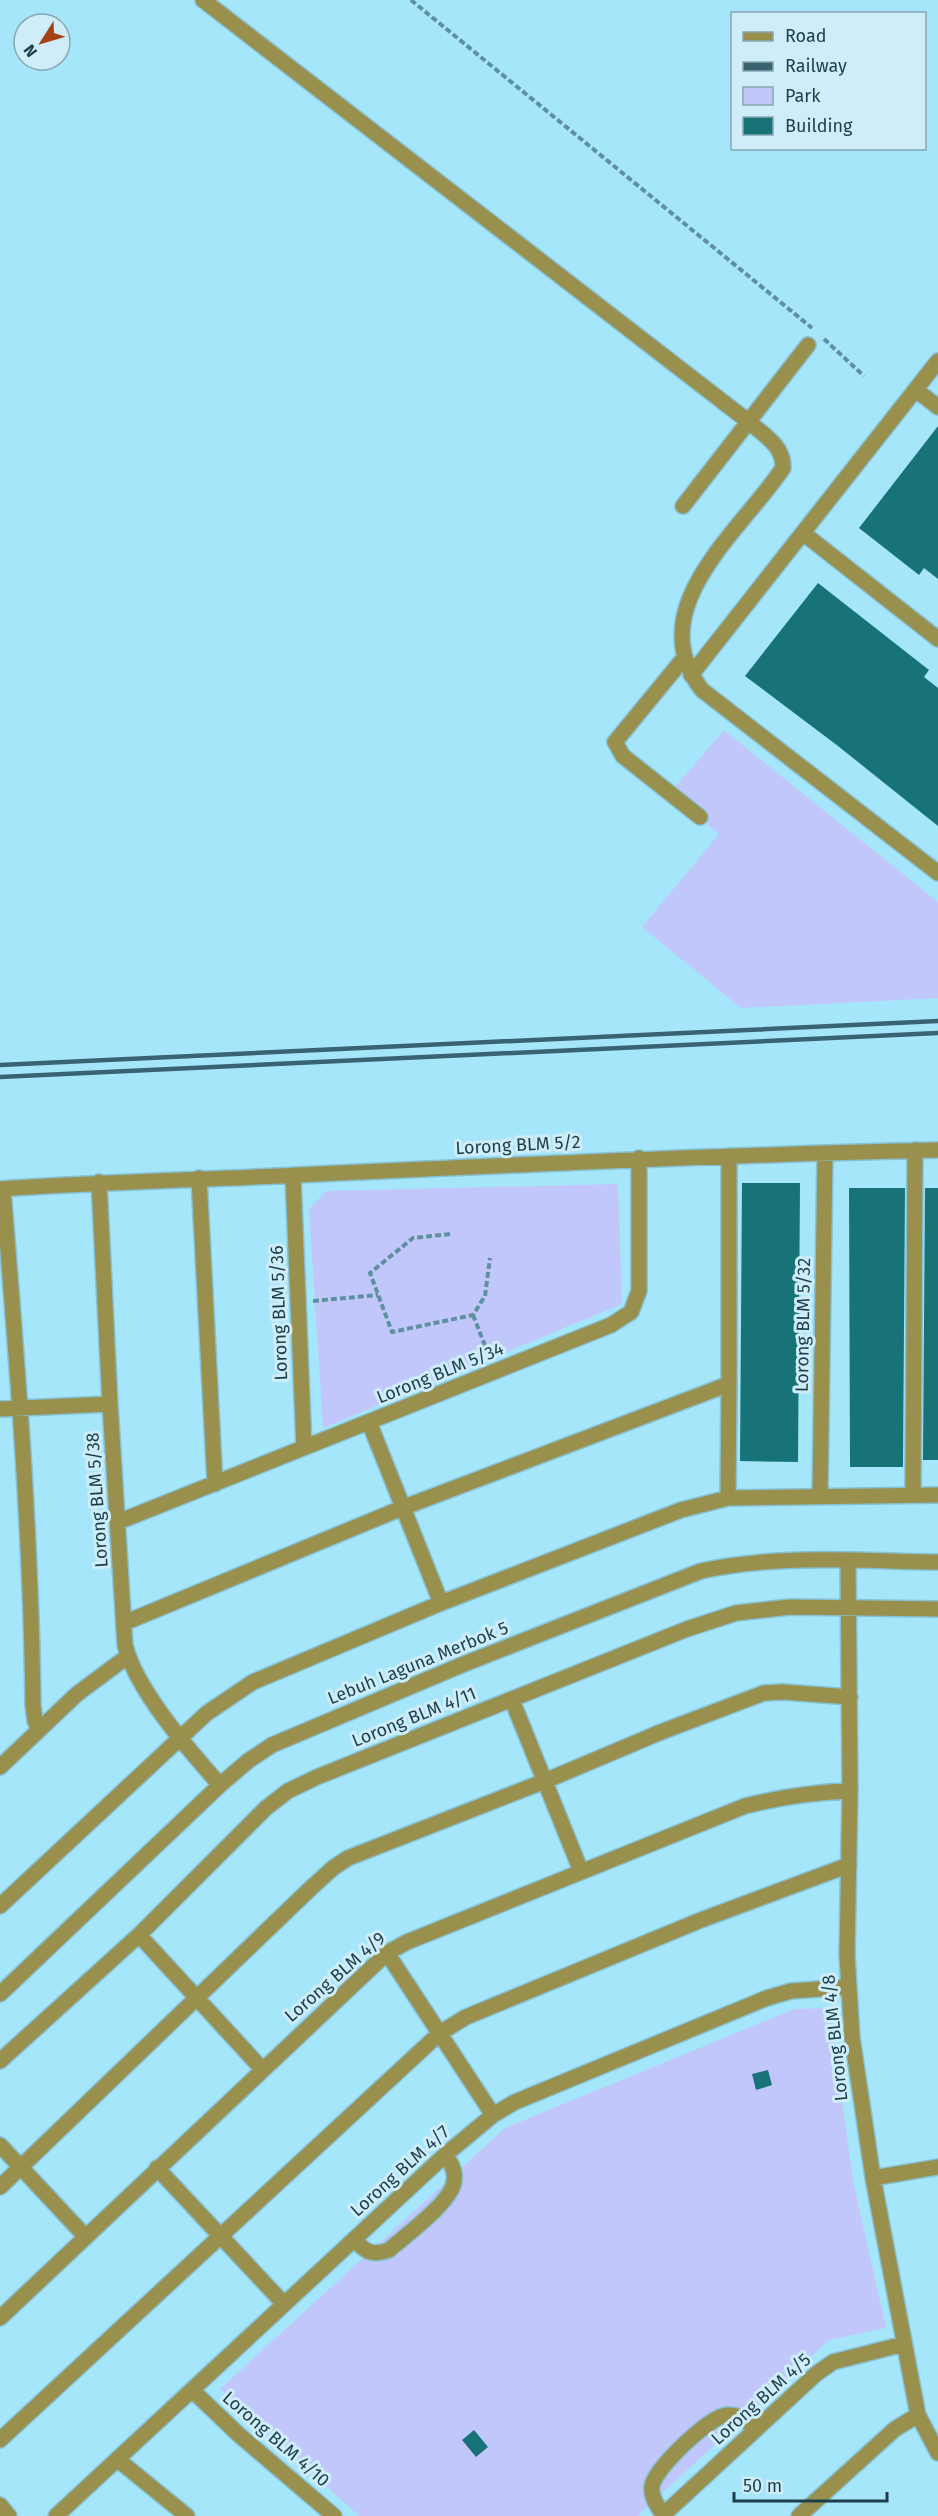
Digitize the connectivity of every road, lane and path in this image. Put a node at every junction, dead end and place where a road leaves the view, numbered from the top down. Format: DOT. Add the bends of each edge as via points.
graph roads {
  1 [pos="203,0"];
  2 [pos="411,0"];
  3 [pos="815,331"];
  4 [pos="823,338"];
  5 [pos="808,345"];
  6 [pos="938,361"];
  7 [pos="864,376"];
  8 [pos="916,390"];
  9 [pos="938,407"];
  10 [pos="749,422"];
  11 [pos="683,506"];
  12 [pos="803,533"];
  13 [pos="938,639"];
  14 [pos="684,658"];
  15 [pos="691,675"];
  16 [pos="700,817"];
  17 [pos="938,873"];
  18 [pos="915,1150"];
  19 [pos="938,1150"];
  20 [pos="825,1153"];
  21 [pos="729,1156"];
  22 [pos="639,1158"];
  23 [pos="293,1176"];
  24 [pos="199,1178"];
  25 [pos="99,1182"];
  26 [pos="1,1189"];
  27 [pos="450,1234"];
  28 [pos="490,1258"];
  29 [pos="378,1295"];
  30 [pos="297,1302"];
  31 [pos="473,1315"];
  32 [pos="495,1372"];
  33 [pos="729,1384"];
  34 [pos="110,1404"];
  35 [pos="0,1409"];
  36 [pos="21,1409"];
  37 [pos="369,1422"];
  38 [pos="304,1448"];
  39 [pos="214,1484"];
  40 [pos="912,1495"];
  41 [pos="938,1495"];
  42 [pos="820,1497"];
  43 [pos="728,1498"];
  44 [pos="402,1508"];
  45 [pos="118,1522"];
  46 [pos="848,1561"];
  47 [pos="938,1562"];
  48 [pos="441,1603"];
  49 [pos="849,1608"];
  50 [pos="938,1609"];
  51 [pos="124,1623"];
  52 [pos="128,1656"];
  53 [pos="850,1697"];
  54 [pos="512,1700"];
  55 [pos="39,1730"];
  56 [pos="180,1738"];
  57 [pos="0,1767"];
  58 [pos="544,1781"];
  59 [pos="219,1785"];
  60 [pos="850,1791"];
  61 [pos="849,1865"];
  62 [pos="580,1871"];
  63 [pos="0,1906"];
  64 [pos="139,1935"];
  65 [pos="387,1953"];
  66 [pos="848,1987"];
  67 [pos="0,1994"];
  68 [pos="196,1998"];
  69 [pos="440,2033"];
  70 [pos="0,2061"];
  71 [pos="262,2070"];
  72 [pos="493,2115"];
  73 [pos="0,2145"];
  74 [pos="445,2155"];
  75 [pos="21,2167"];
  76 [pos="157,2168"];
  77 [pos="938,2168"];
  78 [pos="873,2178"];
  79 [pos="0,2187"];
  80 [pos="219,2235"];
  81 [pos="85,2236"];
  82 [pos="354,2239"];
  83 [pos="284,2304"];
  84 [pos="0,2318"];
  85 [pos="904,2344"];
  86 [pos="192,2390"];
  87 [pos="918,2415"];
  88 [pos="755,2429"];
  89 [pos="0,2440"];
  90 [pos="938,2453"];
  91 [pos="117,2459"];
  92 [pos="0,2505"];
  93 [pos="663,2515"];
  94 [pos="9,2516"];
  95 [pos="57,2516"];
  96 [pos="187,2516"];
  97 [pos="334,2516"];
  98 [pos="799,2516"];
  1 -- 10 [label="street"];
  2 -- 3 [label="path"];
  4 -- 7 [label="path"];
  5 -- 10 [label="street"];
  6 -- 8 [label="street"];
  8 -- 9 [label="street"];
  8 -- 12 [label="street"];
  10 -- 11 [label="street"];
  10 -- 14 [label="street" via="779,449 784,457 783,468 703,570 690,595 682,630"];
  12 -- 13 [label="street"];
  12 -- 15 [label="street"];
  14 -- 15 [label="street"];
  14 -- 16 [label="street" via="615,742 623,756"];
  15 -- 17 [label="street" via="702,690"];
  18 -- 19 [label="street, Lorong BLM 5/2"];
  18 -- 20 [label="street, Lorong BLM 5/2"];
  18 -- 40 [label="street"];
  20 -- 21 [label="street, Lorong BLM 5/2"];
  20 -- 42 [label="street, Lorong BLM 5/32"];
  21 -- 22 [label="street, Lorong BLM 5/2"];
  21 -- 33 [label="street"];
  22 -- 23 [label="street, Lorong BLM 5/2"];
  22 -- 32 [label="street, Lorong BLM 5/34" via="639,1291 631,1312 611,1325"];
  23 -- 24 [label="street, Lorong BLM 5/2"];
  23 -- 30 [label="street, Lorong BLM 5/36"];
  24 -- 25 [label="street, Lorong BLM 5/2"];
  24 -- 39 [label="street"];
  25 -- 26 [label="street, Lorong BLM 5/2"];
  25 -- 34 [label="street, Lorong BLM 5/38"];
  26 -- 36 [label="street"];
  27 -- 29 [label="path" via="413,1238 370,1273"];
  28 -- 31 [label="path" via="485,1296"];
  29 -- 30 [label="path"];
  29 -- 31 [label="path" via="392,1332"];
  30 -- 38 [label="street, Lorong BLM 5/36"];
  31 -- 32 [label="path"];
  32 -- 37 [label="street, Lorong BLM 5/34"];
  33 -- 43 [label="street"];
  33 -- 44 [label="street"];
  34 -- 36 [label="street"];
  34 -- 45 [label="street, Lorong BLM 5/38"];
  35 -- 36 [label="street"];
  36 -- 55 [label="street" via="31,1564 33,1705"];
  37 -- 38 [label="street, Lorong BLM 5/34"];
  37 -- 44 [label="street"];
  38 -- 39 [label="street, Lorong BLM 5/34"];
  39 -- 45 [label="street, Lorong BLM 5/34"];
  40 -- 41 [label="street"];
  40 -- 42 [label="street"];
  42 -- 43 [label="street"];
  43 -- 48 [label="street" via="681,1510"];
  44 -- 48 [label="street"];
  44 -- 51 [label="street"];
  45 -- 51 [label="street, Lorong BLM 5/38"];
  46 -- 47 [label="street, Lebuh Laguna Merbok 5"];
  46 -- 49 [label="street, Lorong BLM 4/8"];
  46 -- 59 [label="street, Lebuh Laguna Merbok 5" via="772,1560 701,1571 303,1731 272,1745"];
  48 -- 56 [label="street" via="253,1682 207,1713"];
  49 -- 50 [label="street, Lorong BLM 4/11"];
  49 -- 53 [label="street, Lorong BLM 4/8"];
  49 -- 54 [label="street, Lorong BLM 4/11" via="790,1607 736,1614 687,1629"];
  51 -- 52 [label="street, Lorong BLM 5/38"];
  52 -- 55 [label="street" via="77,1694"];
  52 -- 56 [label="street, Lorong BLM 5/38"];
  53 -- 58 [label="street" via="764,1693"];
  53 -- 60 [label="street, Lorong BLM 4/8"];
  54 -- 58 [label="street"];
  54 -- 64 [label="street, Lorong BLM 4/11" via="288,1791 266,1808"];
  55 -- 57 [label="street"];
  56 -- 59 [label="street, Lorong BLM 5/38"];
  56 -- 63 [label="street"];
  58 -- 62 [label="street"];
  58 -- 68 [label="street" via="348,1858 312,1887"];
  59 -- 67 [label="street, Lebuh Laguna Merbok 5"];
  60 -- 61 [label="street, Lorong BLM 4/8"];
  60 -- 62 [label="street, Lorong BLM 4/9" via="815,1792 745,1806"];
  61 -- 66 [label="street, Lorong BLM 4/8"];
  61 -- 69 [label="street" via="680,1929 466,2017"];
  62 -- 65 [label="street, Lorong BLM 4/9"];
  64 -- 68 [label="street"];
  64 -- 70 [label="street, Lorong BLM 4/11"];
  65 -- 69 [label="street"];
  65 -- 71 [label="street, Lorong BLM 4/9"];
  66 -- 72 [label="street, Lorong BLM 4/7" via="791,1991 767,1998 515,2102"];
  66 -- 78 [label="street, Lorong BLM 4/8"];
  68 -- 71 [label="street"];
  68 -- 75 [label="street"];
  69 -- 72 [label="street"];
  69 -- 80 [label="street"];
  71 -- 76 [label="street, Lorong BLM 4/9"];
  72 -- 74 [label="street, Lorong BLM 4/7"];
  73 -- 75 [label="street"];
  74 -- 82 [label="street, Lorong BLM 4/7"];
  74 -- 82 [label="street" via="453,2166 450,2195 389,2250 378,2254 366,2252"];
  75 -- 79 [label="street"];
  75 -- 81 [label="street"];
  76 -- 80 [label="street"];
  76 -- 81 [label="street, Lorong BLM 4/9"];
  77 -- 78 [label="street"];
  78 -- 85 [label="street, Lorong BLM 4/8"];
  80 -- 83 [label="street"];
  80 -- 89 [label="street"];
  81 -- 84 [label="street, Lorong BLM 4/9"];
  82 -- 83 [label="street, Lorong BLM 4/7"];
  83 -- 86 [label="street, Lorong BLM 4/7"];
  85 -- 87 [label="street, Lorong BLM 4/8"];
  85 -- 88 [label="street, Lorong BLM 4/5" via="833,2362"];
  86 -- 91 [label="street, Lorong BLM 4/7"];
  86 -- 97 [label="street, Lorong BLM 4/10"];
  87 -- 90 [label="street, Lorong BLM 4/8"];
  87 -- 98 [label="street" via="895,2429"];
  88 -- 93 [label="street, Lorong BLM 4/5"];
  88 -- 93 [label="street" via="740,2416 726,2414 708,2422 659,2470 651,2486 654,2502"];
  91 -- 95 [label="street, Lorong BLM 4/7"];
  91 -- 96 [label="street"];
  92 -- 94 [label="street"];
}
